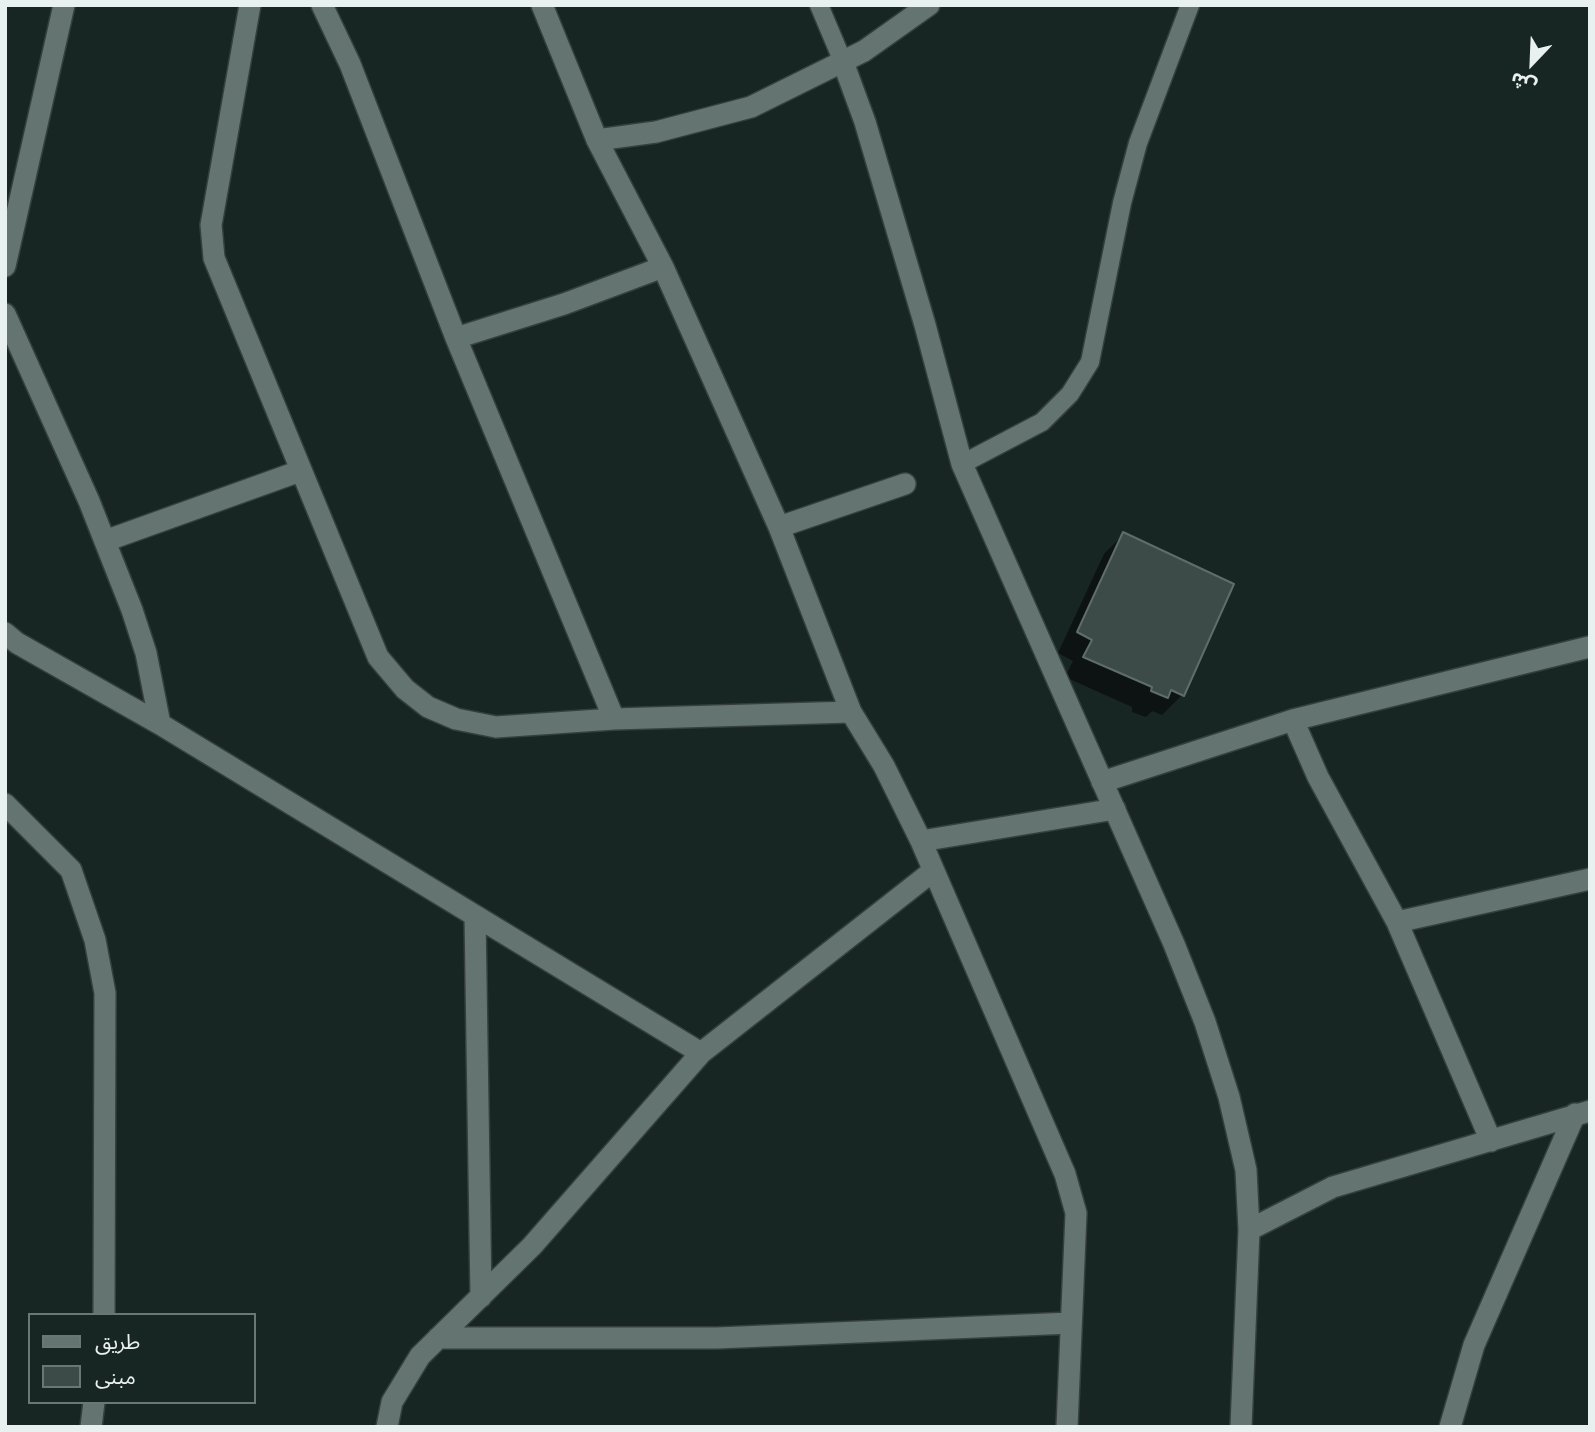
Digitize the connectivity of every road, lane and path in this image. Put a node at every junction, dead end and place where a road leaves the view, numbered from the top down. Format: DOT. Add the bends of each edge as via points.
graph roads {
  1 [pos="64,5"];
  2 [pos="250,5"];
  3 [pos="322,5"];
  4 [pos="542,5"];
  5 [pos="819,5"];
  6 [pos="929,5"];
  7 [pos="1190,5"];
  8 [pos="844,62"];
  9 [pos="597,140"];
  10 [pos="10,222"];
  11 [pos="5,265"];
  12 [pos="663,267"];
  13 [pos="5,314"];
  14 [pos="456,338"];
  15 [pos="962,464"];
  16 [pos="300,471"];
  17 [pos="905,484"];
  18 [pos="779,527"];
  19 [pos="105,541"];
  20 [pos="5,633"];
  21 [pos="1588,647"];
  22 [pos="851,712"];
  23 [pos="614,719"];
  24 [pos="1293,720"];
  25 [pos="160,724"];
  26 [pos="1102,782"];
  27 [pos="5,804"];
  28 [pos="1115,808"];
  29 [pos="921,841"];
  30 [pos="933,871"];
  31 [pos="1590,880"];
  32 [pos="475,916"];
  33 [pos="1397,922"];
  34 [pos="701,1053"];
  35 [pos="1583,1112"];
  36 [pos="1491,1141"];
  37 [pos="1249,1230"];
  38 [pos="481,1297"];
  39 [pos="104,1313"];
  40 [pos="1071,1323"];
  41 [pos="438,1338"];
  42 [pos="94,1404"];
  43 [pos="91,1427"];
  44 [pos="387,1427"];
  45 [pos="1067,1427"];
  46 [pos="1241,1427"];
  47 [pos="1450,1427"];
  1 -- 10 [label="street"];
  2 -- 16 [label="street" via="211,225 214,258"];
  3 -- 14 [label="street" via="350,64"];
  4 -- 9 [label="street"];
  5 -- 8 [label="lane"];
  6 -- 8 [label="street"];
  7 -- 15 [label="lane" via="1138,143 1090,362 1070,394 1041,422"];
  8 -- 9 [label="street" via="751,107 656,132"];
  8 -- 15 [label="street" via="922,313"];
  9 -- 12 [label="street"];
  10 -- 11 [label="street"];
  12 -- 14 [label="street"];
  12 -- 18 [label="street"];
  13 -- 19 [label="street"];
  14 -- 23 [label="street"];
  15 -- 26 [label="street"];
  16 -- 19 [label="street"];
  16 -- 23 [label="street" via="378,657 405,689 428,707 456,719 496,726"];
  17 -- 18 [label="street"];
  18 -- 22 [label="street"];
  19 -- 25 [label="street" via="146,653"];
  20 -- 25 [label="street"];
  21 -- 24 [label="street"];
  22 -- 23 [label="street"];
  22 -- 29 [label="street"];
  24 -- 26 [label="street"];
  24 -- 33 [label="street" via="1318,777"];
  25 -- 32 [label="street"];
  26 -- 28 [label="street"];
  27 -- 39 [label="street" via="71,870 95,940 105,993"];
  28 -- 29 [label="street"];
  28 -- 37 [label="street" via="1183,966 1229,1097 1246,1170"];
  29 -- 30 [label="street"];
  30 -- 34 [label="street"];
  30 -- 40 [label="street" via="1065,1174 1076,1213"];
  31 -- 33 [label="street"];
  32 -- 34 [label="street"];
  32 -- 38 [label="street"];
  33 -- 36 [label="street"];
  34 -- 38 [label="street" via="532,1246"];
  35 -- 36 [label="street"];
  35 -- 47 [label="street" via="1475,1345"];
  36 -- 37 [label="street" via="1332,1188"];
  37 -- 46 [label="street"];
  38 -- 41 [label="street"];
  40 -- 41 [label="street" via="717,1338"];
  40 -- 45 [label="street"];
  41 -- 44 [label="street" via="420,1356 392,1402"];
  42 -- 43 [label="street"];
}
